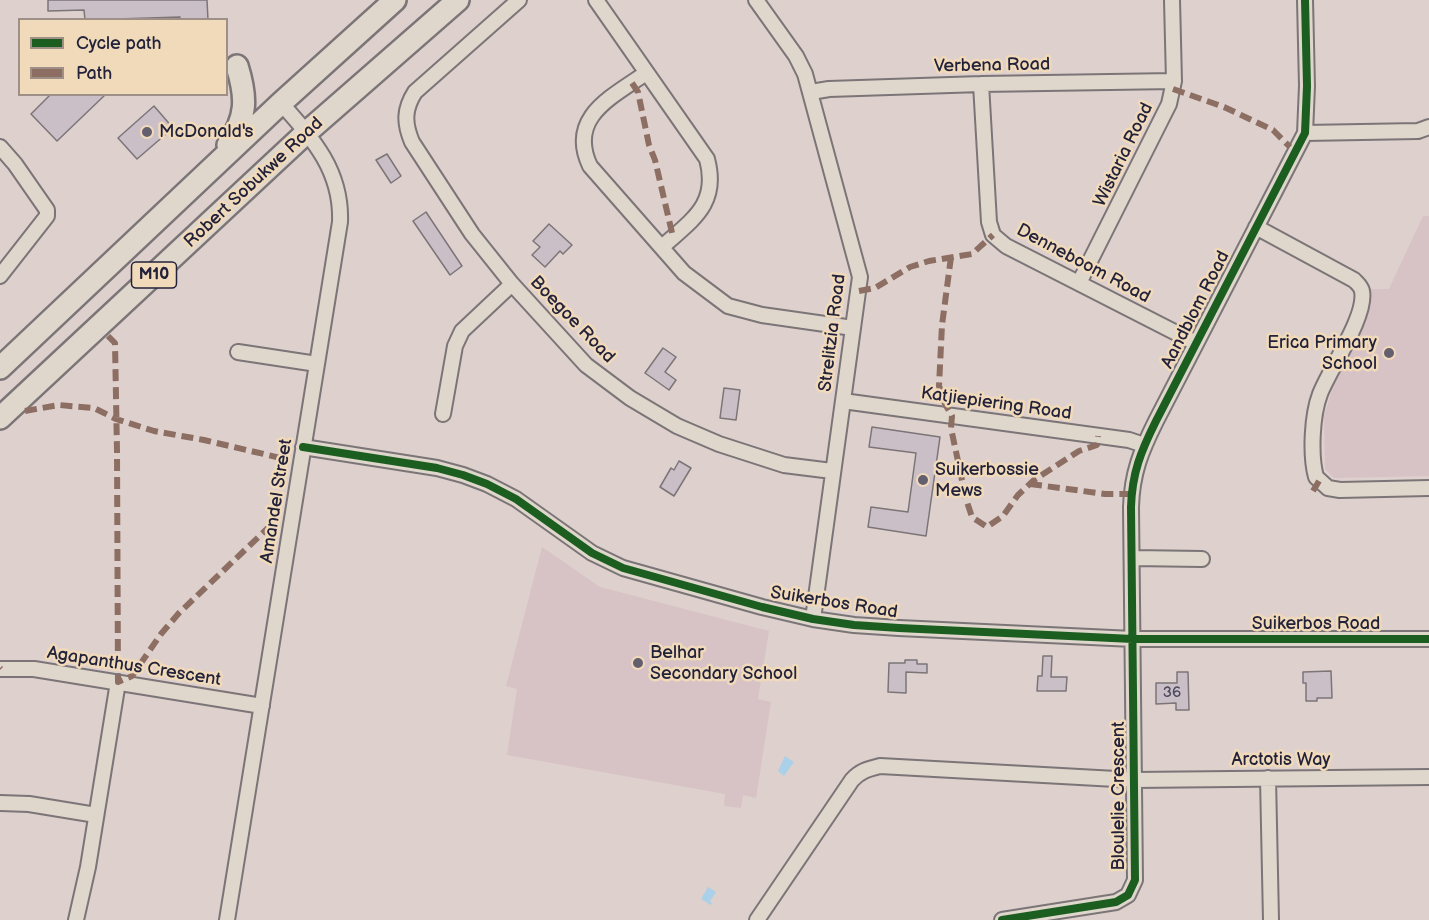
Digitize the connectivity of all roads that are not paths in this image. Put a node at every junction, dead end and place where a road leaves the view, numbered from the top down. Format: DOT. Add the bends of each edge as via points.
graph roads {
  1 [pos="395,0"];
  2 [pos="458,0"];
  3 [pos="519,0"];
  4 [pos="597,0"];
  5 [pos="756,0"];
  6 [pos="1172,0"];
  7 [pos="1305,0"];
  8 [pos="237,66"];
  9 [pos="646,73"];
  10 [pos="1174,81"];
  11 [pos="981,84"];
  12 [pos="811,93"];
  13 [pos="281,103"];
  14 [pos="1429,127"];
  15 [pos="307,132"];
  16 [pos="1305,133"];
  17 [pos="0,147"];
  18 [pos="214,166"];
  19 [pos="1256,227"];
  20 [pos="662,247"];
  21 [pos="0,276"];
  22 [pos="1079,283"];
  23 [pos="512,284"];
  24 [pos="853,328"];
  25 [pos="1196,344"];
  26 [pos="238,352"];
  27 [pos="317,364"];
  28 [pos="0,368"];
  29 [pos="843,401"];
  30 [pos="443,414"];
  31 [pos="0,418"];
  32 [pos="1144,445"];
  33 [pos="303,447"];
  34 [pos="832,471"];
  35 [pos="1429,488"];
  36 [pos="1132,558"];
  37 [pos="1202,559"];
  38 [pos="813,619"];
  39 [pos="1133,639"];
  40 [pos="1429,639"];
  41 [pos="0,669"];
  42 [pos="118,682"];
  43 [pos="262,706"];
  44 [pos="1429,777"];
  45 [pos="1268,778"];
  46 [pos="1134,780"];
  47 [pos="0,803"];
  48 [pos="96,815"];
  49 [pos="76,920"];
  50 [pos="227,920"];
  51 [pos="758,920"];
  52 [pos="1002,920"];
  53 [pos="1271,920"];
  1 -- 13 [label="main road, M10"];
  2 -- 15 [label="main road, Robert Sobukwe Road / M10"];
  3 -- 23 [label="street, Boegoe Road" via="415,92 405,122 412,142 472,234"];
  4 -- 9 [label="street"];
  5 -- 12 [label="street, Strelitzia Road" via="795,56"];
  6 -- 10 [label="street, Wistaria Road"];
  7 -- 16 [label="street, Aandblom Road"];
  8 -- 18 [label="main road" via="244,104 241,124"];
  9 -- 20 [label="street" via="707,159 711,175 710,191 701,212"];
  9 -- 20 [label="street" via="593,113 586,123 584,152 590,166"];
  10 -- 11 [label="street, Verbena Road"];
  10 -- 22 [label="street, Wistaria Road" via="1160,125"];
  11 -- 12 [label="street, Verbena Road" via="829,89"];
  11 -- 22 [label="street, Denneboom Road" via="989,222 993,234 1006,246"];
  12 -- 24 [label="street, Strelitzia Road" via="860,278"];
  13 -- 15 [label="street, Amandel Street"];
  13 -- 18 [label="main road, M10"];
  14 -- 16 [label="street" via="1418,131"];
  15 -- 27 [label="street, Amandel Street" via="333,174 340,207"];
  15 -- 31 [label="main road, Robert Sobukwe Road / M10"];
  16 -- 19 [label="street, Aandblom Road"];
  17 -- 21 [label="street" via="47,210 47,216"];
  18 -- 28 [label="main road, M10"];
  19 -- 25 [label="street, Aandblom Road"];
  19 -- 35 [label="street" via="1354,280 1362,292 1359,315 1320,395 1313,444 1316,477 1328,488 1340,490"];
  20 -- 24 [label="street" via="684,273 728,306"];
  22 -- 25 [label="street, Denneboom Road"];
  23 -- 30 [label="street" via="462,331 455,346"];
  23 -- 34 [label="street, Boegoe Road" via="586,365 677,426 784,465"];
  24 -- 29 [label="street, Strelitzia Road"];
  25 -- 32 [label="street, Aandblom Road"];
  26 -- 27 [label="street"];
  27 -- 33 [label="street, Amandel Street"];
  29 -- 32 [label="street, Katjiepiering Road"];
  29 -- 34 [label="street, Strelitzia Road"];
  32 -- 36 [label="street, Aandblom Road" via="1134,472"];
  33 -- 38 [label="street, Suikerbos Road" via="437,468 487,484 516,499 592,553 623,568"];
  33 -- 43 [label="street, Amandel Street"];
  34 -- 38 [label="street, Strelitzia Road"];
  36 -- 37 [label="street"];
  36 -- 39 [label="street, Aandblom Road"];
  38 -- 39 [label="street, Suikerbos Road" via="899,628"];
  39 -- 40 [label="street, Suikerbos Road"];
  39 -- 46 [label="street, Bloulelie Crescent"];
  41 -- 42 [label="street, Agapanthus Crescent" via="34,669"];
  42 -- 43 [label="street, Agapanthus Crescent"];
  42 -- 48 [label="street"];
  43 -- 50 [label="street, Amandel Street"];
  44 -- 45 [label="street, Arctotis Way"];
  45 -- 46 [label="street, Arctotis Way"];
  45 -- 53 [label="street"];
  46 -- 51 [label="street, Bloulelie Crescent" via="904,766 867,769 852,780"];
  46 -- 52 [label="street, Bloulelie Crescent" via="1134,880 1128,895 1116,902"];
  47 -- 48 [label="street"];
  48 -- 49 [label="street"];
}
